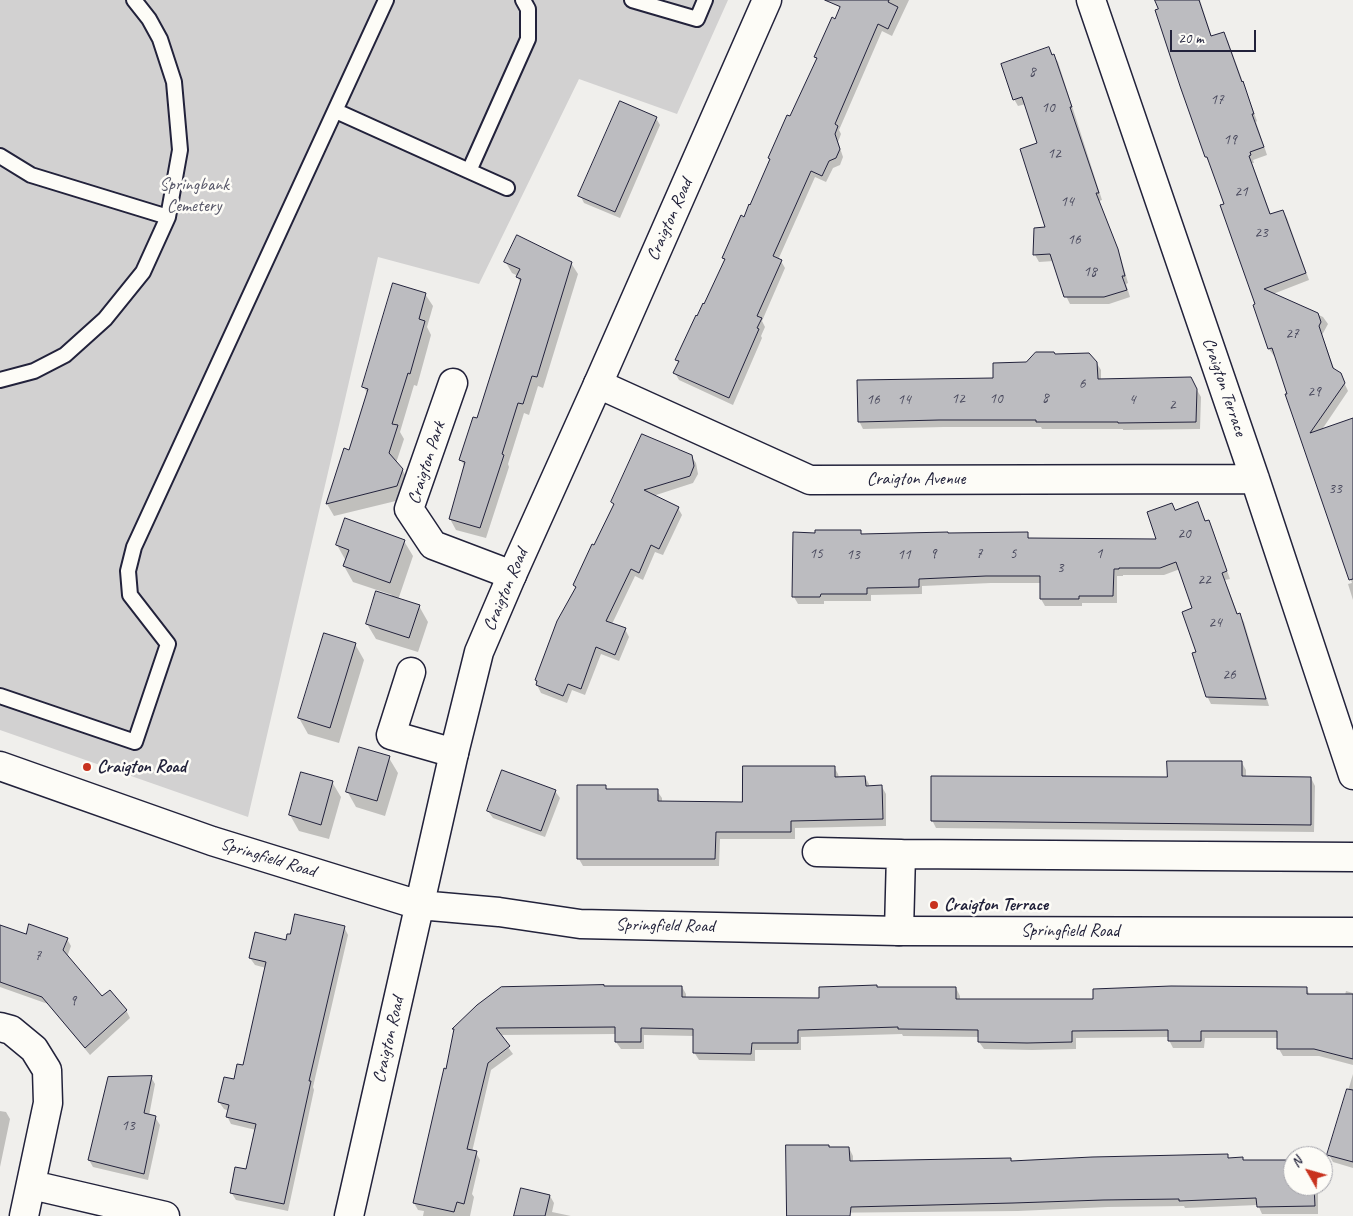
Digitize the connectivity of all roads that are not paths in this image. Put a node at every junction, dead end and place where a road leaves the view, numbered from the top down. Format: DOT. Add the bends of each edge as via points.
graph roads {
  1 [pos="134,0"];
  2 [pos="386,0"];
  3 [pos="523,0"];
  4 [pos="632,0"];
  5 [pos="706,0"];
  6 [pos="767,0"];
  7 [pos="1091,0"];
  8 [pos="336,111"];
  9 [pos="0,156"];
  10 [pos="468,171"];
  11 [pos="507,188"];
  12 [pos="168,217"];
  13 [pos="0,380"];
  14 [pos="453,383"];
  15 [pos="598,384"];
  16 [pos="1255,479"];
  17 [pos="512,574"];
  18 [pos="411,672"];
  19 [pos="0,696"];
  20 [pos="454,753"];
  21 [pos="0,766"];
  22 [pos="1353,775"];
  23 [pos="817,852"];
  24 [pos="901,854"];
  25 [pos="1353,858"];
  26 [pos="419,905"];
  27 [pos="898,931"];
  28 [pos="1353,932"];
  29 [pos="0,1027"];
  30 [pos="32,1185"];
  31 [pos="24,1216"];
  32 [pos="165,1216"];
  33 [pos="349,1216"];
  1 -- 12 [label="lane" via="160,39 174,82 180,150"];
  2 -- 8 [label="lane"];
  3 -- 10 [label="lane" via="528,9 528,39"];
  4 -- 5 [label="lane" via="697,19"];
  6 -- 15 [label="street, Craigton Road"];
  7 -- 16 [label="street, Craigton Terrace"];
  8 -- 10 [label="lane"];
  8 -- 19 [label="lane" via="134,547 128,570 130,595 168,644 135,742"];
  9 -- 12 [label="lane" via="31,175"];
  10 -- 11 [label="lane"];
  12 -- 13 [label="lane" via="143,272 105,319 65,355 34,371"];
  14 -- 17 [label="street, Craigton Park" via="409,509 433,545"];
  15 -- 16 [label="street, Craigton Avenue" via="810,480"];
  15 -- 17 [label="street, Craigton Road"];
  16 -- 22 [label="street, Craigton Terrace"];
  17 -- 20 [label="street, Craigton Road" via="479,652"];
  18 -- 20 [label="street" via="391,734"];
  20 -- 26 [label="street, Craigton Road"];
  21 -- 26 [label="street, Springfield Road" via="212,841"];
  23 -- 24 [label="street"];
  24 -- 25 [label="street"];
  24 -- 27 [label="street"];
  26 -- 27 [label="street, Springfield Road" via="580,924"];
  26 -- 33 [label="street, Craigton Road"];
  27 -- 28 [label="street, Springfield Road"];
  29 -- 30 [label="street" via="11,1030 34,1049 46,1070 48,1103"];
  30 -- 31 [label="street"];
  30 -- 32 [label="street"];
}
